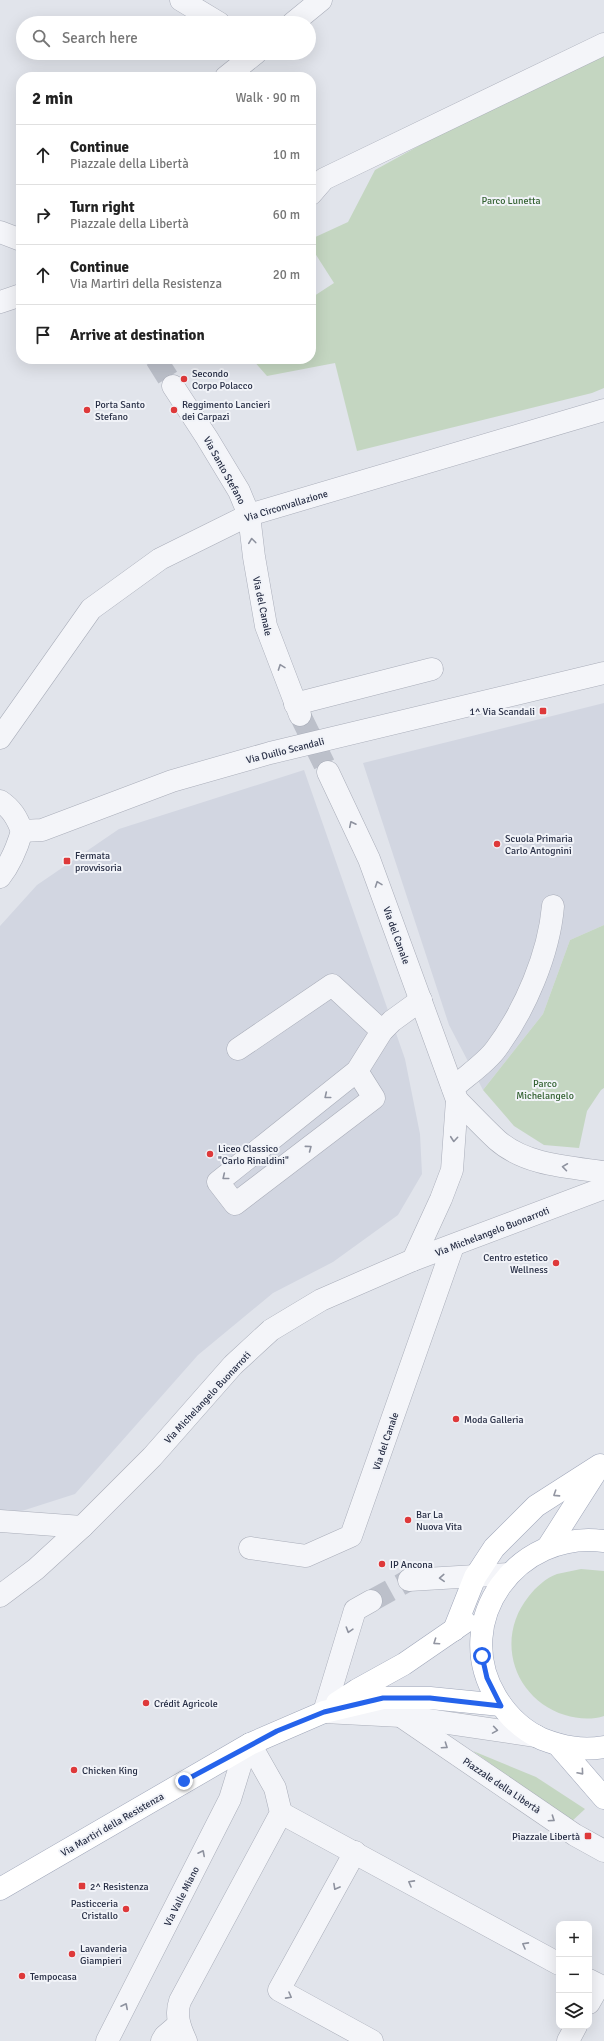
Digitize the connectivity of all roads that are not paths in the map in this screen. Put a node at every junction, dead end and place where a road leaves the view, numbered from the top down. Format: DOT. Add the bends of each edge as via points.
graph roads {
  1 [pos="181,0"];
  2 [pos="321,0"];
  3 [pos="207,16"];
  4 [pos="302,16"];
  5 [pos="604,44"];
  6 [pos="247,60"];
  7 [pos="232,72"];
  8 [pos="316,182"];
  9 [pos="0,232"];
  10 [pos="16,238"];
  11 [pos="16,297"];
  12 [pos="0,302"];
  13 [pos="173,386"];
  14 [pos="604,410"];
  15 [pos="249,515"];
  16 [pos="432,669"];
  17 [pos="604,673"];
  18 [pos="0,738"];
  19 [pos="328,772"];
  20 [pos="0,801"];
  21 [pos="22,831"];
  22 [pos="0,877"];
  23 [pos="553,906"];
  24 [pos="421,1000"];
  25 [pos="382,1032"];
  26 [pos="238,1049"];
  27 [pos="357,1071"];
  28 [pos="455,1094"];
  29 [pos="604,1172"];
  30 [pos="604,1188"];
  31 [pos="453,1246"];
  32 [pos="413,1260"];
  33 [pos="602,1462"];
  34 [pos="0,1521"];
  35 [pos="82,1527"];
  36 [pos="604,1541"];
  37 [pos="548,1547"];
  38 [pos="250,1548"];
  39 [pos="509,1574"];
  40 [pos="475,1577"];
  41 [pos="409,1580"];
  42 [pos="0,1596"];
  43 [pos="371,1601"];
  44 [pos="490,1603"];
  45 [pos="454,1630"];
  46 [pos="501,1706"];
  47 [pos="324,1712"];
  48 [pos="401,1716"];
  49 [pos="536,1736"];
  50 [pos="558,1745"];
  51 [pos="248,1746"];
  52 [pos="604,1747"];
  53 [pos="604,1798"];
  54 [pos="281,1813"];
  55 [pos="604,1851"];
  56 [pos="355,1852"];
  57 [pos="0,1889"];
  58 [pos="556,1962"];
  59 [pos="592,1982"];
  60 [pos="592,1998"];
  61 [pos="574,2029"];
  62 [pos="183,2033"];
  63 [pos="108,2041"];
  64 [pos="162,2041"];
  65 [pos="372,2041"];
  66 [pos="568,2041"];
  1 -- 3 [label="street"];
  2 -- 4 [label="street"];
  5 -- 8 [label="street"];
  6 -- 7 [label="street"];
  9 -- 10 [label="street"];
  11 -- 12 [label="street"];
  13 -- 15 [label="street, Via Santo Stefano" via="208,438"];
  14 -- 15 [label="street, Via Circonvallazione"];
  16 -- 15 [label="street, Via del Canale, one-way" via="297,710 266,626"];
  15 -- 18 [label="street, Via Circonvallazione" via="160,559 91,609"];
  17 -- 21 [label="street, Via Duilio Scandali" via="270,753 172,781 42,830"];
  24 -- 19 [label="street, Via del Canale, one-way" via="369,859"];
  20 -- 21 [label="street" via="9,807"];
  21 -- 22 [label="street" via="17,850"];
  23 -- 28 [label="street" via="551,925 532,987 496,1050"];
  24 -- 25 [label="street" via="392,1021"];
  24 -- 28 [label="street, Via del Canale"];
  25 -- 26 [label="street" via="332,985"];
  25 -- 27 [label="street"];
  27 -- 27 [label="street, one-way" via="218,1182 235,1204 374,1098"];
  29 -- 28 [label="street, Via del Canale, one-way" via="549,1164 526,1157 498,1141"];
  28 -- 32 [label="street, Via del Canale, one-way" via="452,1170"];
  30 -- 31 [label="street, Via Michelangelo Buonarroti"];
  31 -- 32 [label="street, Via Michelangelo Buonarroti"];
  31 -- 38 [label="street, Via del Canale" via="351,1536 306,1556"];
  32 -- 35 [label="street, Via Michelangelo Buonarroti" via="321,1300 271,1330 233,1365 152,1457"];
  33 -- 37 [label="main road"];
  33 -- 40 [label="main road, one-way" via="536,1506 494,1548"];
  34 -- 35 [label="street"];
  35 -- 42 [label="street, Via Michelangelo Buonarroti" via="36,1569"];
  36 -- 37 [label="main road" via="582,1540"];
  37 -- 39 [label="main road" via="527,1558"];
  39 -- 40 [label="street"];
  39 -- 44 [label="main road"];
  40 -- 41 [label="street, one-way"];
  40 -- 45 [label="main road"];
  43 -- 47 [label="street, one-way" via="355,1610"];
  44 -- 45 [label="main road"];
  44 -- 46 [label="main road" via="482,1629 482,1656 487,1678"];
  45 -- 47 [label="main road, one-way" via="404,1664"];
  46 -- 47 [label="main road" via="430,1698 383,1698"];
  46 -- 49 [label="main road" via="517,1723"];
  47 -- 48 [label="street"];
  47 -- 51 [label="main road"];
  48 -- 49 [label="street, one-way"];
  48 -- 55 [label="street, Piazzale della Libertà, one-way"];
  49 -- 50 [label="main road"];
  50 -- 52 [label="main road" via="576,1749"];
  50 -- 53 [label="main road, one-way"];
  51 -- 54 [label="street" via="274,1788"];
  51 -- 57 [label="main road, Via Martiri della Resistenza"];
  63 -- 51 [label="street, Via Valle Miano, one-way" via="230,1799"];
  54 -- 56 [label="street"];
  54 -- 62 [label="street" via="185,1989 178,2008"];
  58 -- 56 [label="street, one-way"];
  56 -- 65 [label="street, one-way" via="279,1990"];
  59 -- 60 [label="street" via="599,1985"];
  61 -- 66 [label="street"];
  62 -- 64 [label="street" via="164,2036"];
}
